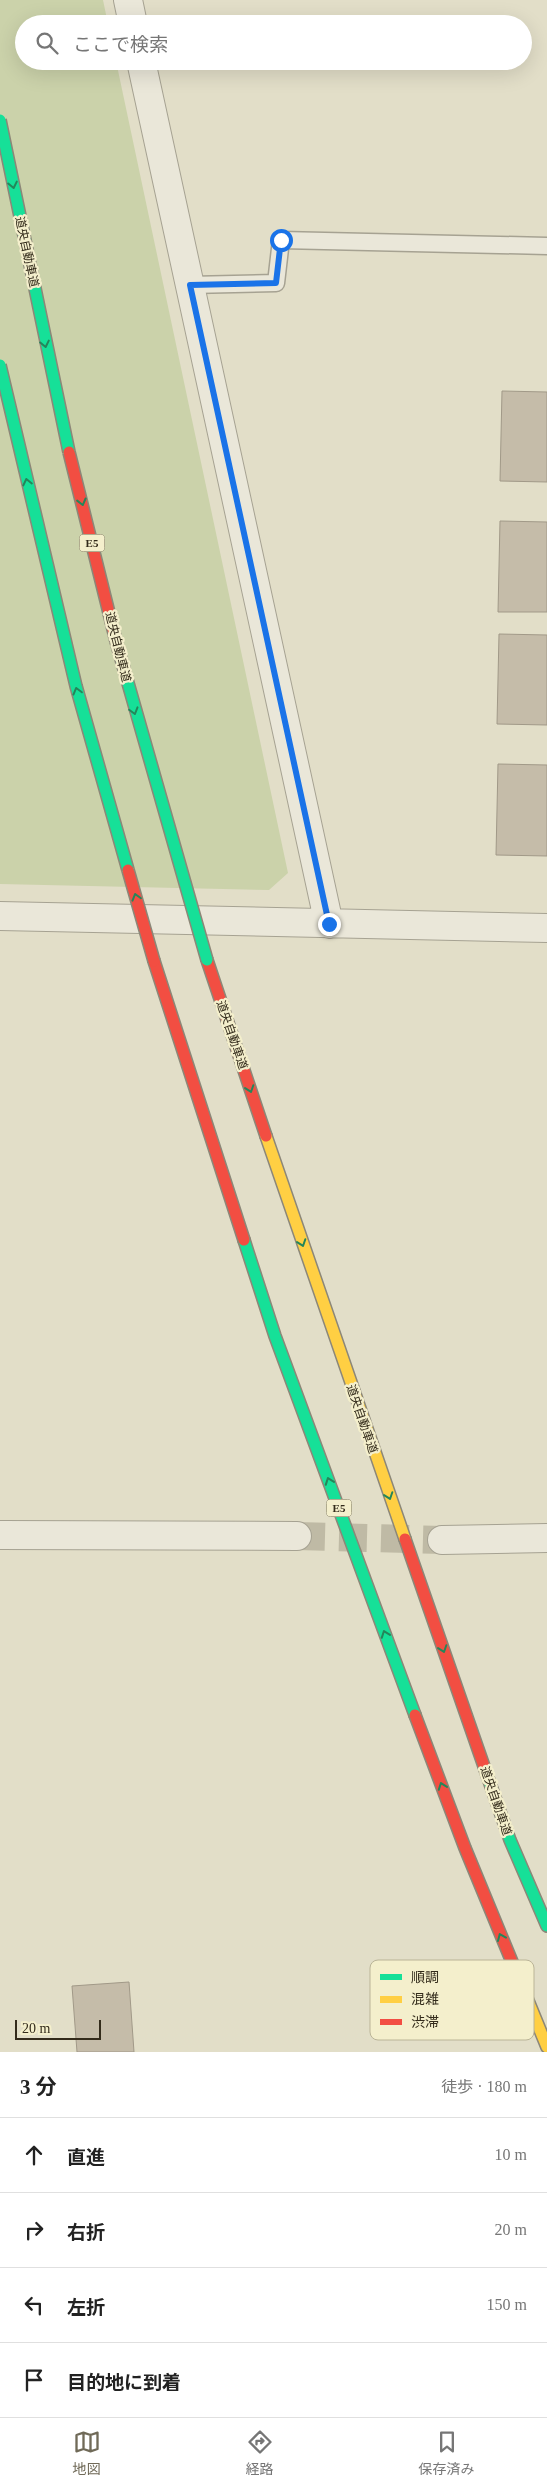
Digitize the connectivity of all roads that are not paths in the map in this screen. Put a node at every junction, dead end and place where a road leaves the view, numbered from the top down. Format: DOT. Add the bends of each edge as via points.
graph roads {
  1 [pos="128,0"];
  2 [pos="131,15"];
  3 [pos="143,70"];
  4 [pos="0,120"];
  5 [pos="547,246"];
  6 [pos="190,285"];
  7 [pos="0,365"];
  8 [pos="0,916"];
  9 [pos="329,924"];
  10 [pos="547,928"];
  11 [pos="0,1535"];
  12 [pos="297,1536"];
  13 [pos="547,1538"];
  14 [pos="442,1540"];
  15 [pos="547,1926"];
  16 [pos="511,1960"];
  17 [pos="534,2015"];
  18 [pos="547,2047"];
  1 -- 2 [label="street"];
  3 -- 6 [label="street"];
  4 -- 15 [label="highway, 道央自動車道 / E5, one-way, bridge" via="64,430 128,687 207,960 325,1312 507,1831"];
  5 -- 6 [label="lane" via="281,240 276,283"];
  6 -- 9 [label="street"];
  16 -- 7 [label="highway, E5, one-way, bridge" via="465,1848 275,1336 154,961 76,686"];
  8 -- 9 [label="street"];
  9 -- 10 [label="street"];
  11 -- 12 [label="street"];
  13 -- 14 [label="street"];
  18 -- 17 [label="highway, E5, one-way, bridge"];
}
